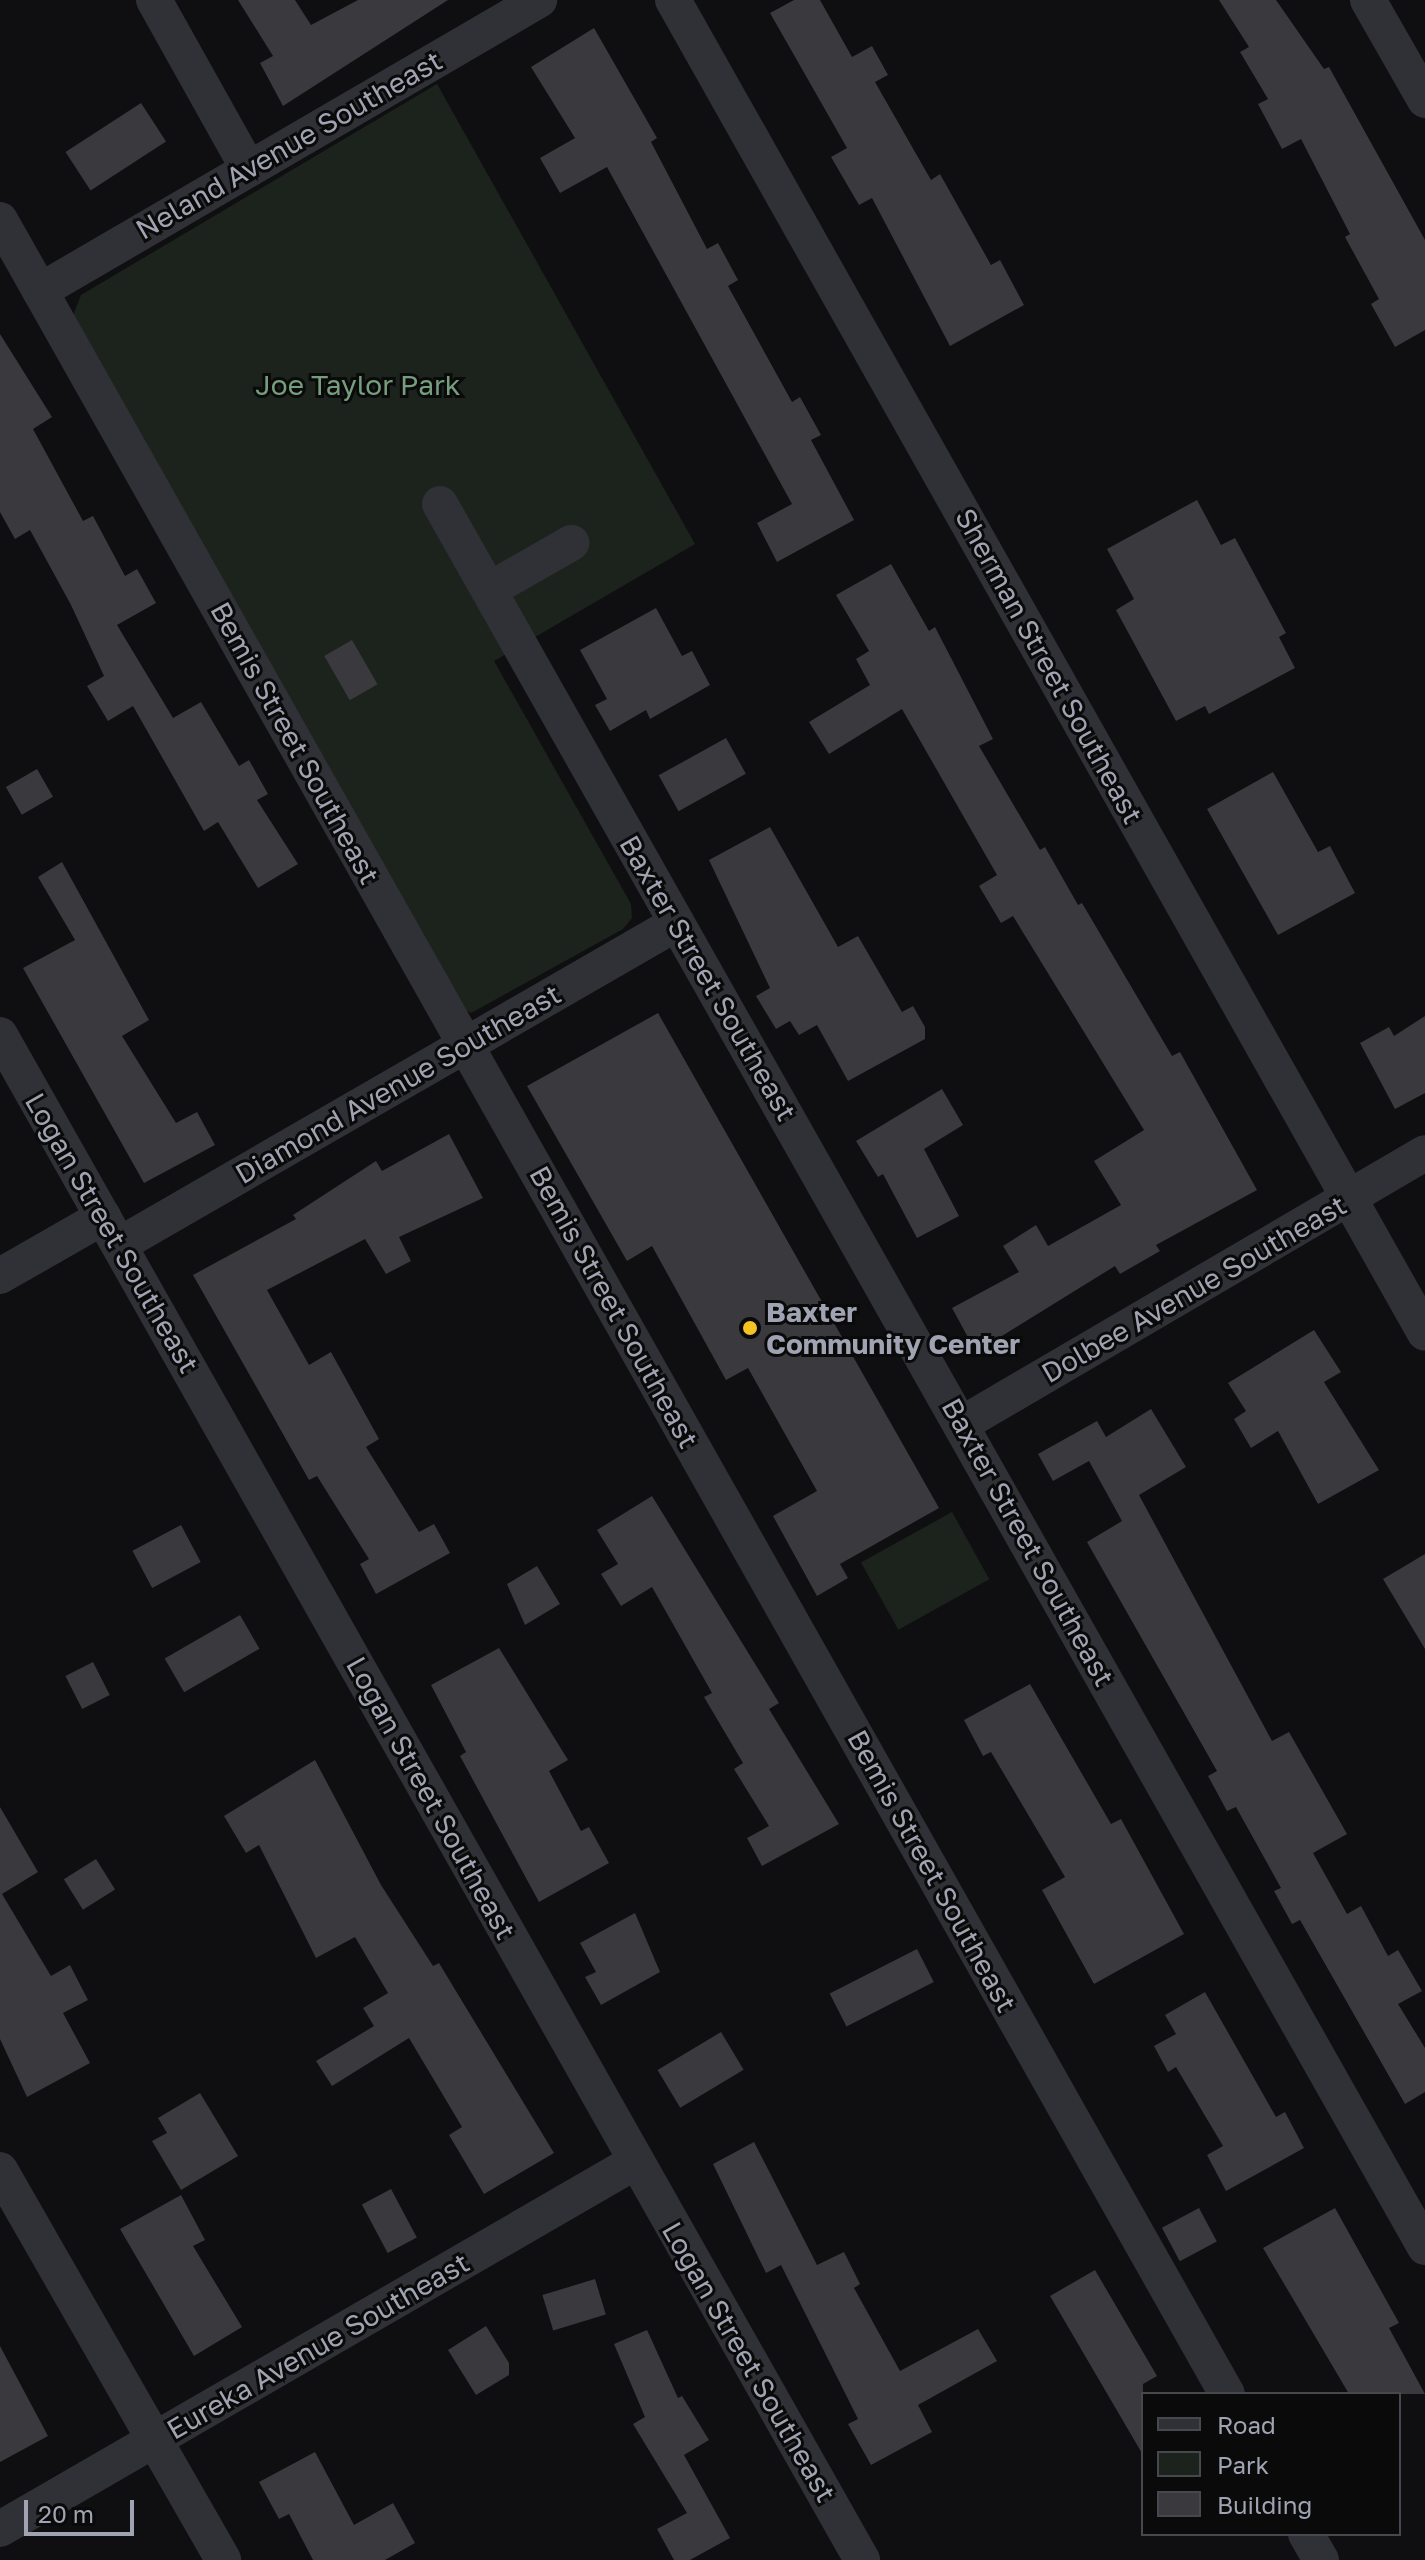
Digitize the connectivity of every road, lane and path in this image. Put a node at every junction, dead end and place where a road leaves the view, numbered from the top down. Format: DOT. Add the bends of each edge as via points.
graph roads {
  1 [pos="154,0"];
  2 [pos="539,0"];
  3 [pos="673,0"];
  4 [pos="1368,0"];
  5 [pos="1425,100"];
  6 [pos="248,168"];
  7 [pos="0,220"];
  8 [pos="40,291"];
  9 [pos="440,504"];
  10 [pos="571,543"];
  11 [pos="489,590"];
  12 [pos="677,923"];
  13 [pos="0,1035"];
  14 [pos="466,1046"];
  15 [pos="1425,1153"];
  16 [pos="1349,1198"];
  17 [pos="111,1231"];
  18 [pos="0,1276"];
  19 [pos="1425,1333"];
  20 [pos="962,1424"];
  21 [pos="635,2162"];
  22 [pos="0,2170"];
  23 [pos="1425,2247"];
  24 [pos="1226,2392"];
  25 [pos="154,2441"];
  26 [pos="0,2529"];
  27 [pos="1307,2536"];
  28 [pos="223,2560"];
  29 [pos="862,2560"];
  30 [pos="1321,2560"];
  1 -- 6 [label="street"];
  2 -- 6 [label="street, Neland Avenue Southeast"];
  3 -- 16 [label="street, Sherman Street Southeast"];
  4 -- 5 [label="street"];
  6 -- 8 [label="street, Neland Avenue Southeast"];
  7 -- 8 [label="street, Bemis Street Southeast"];
  8 -- 14 [label="street, Bemis Street Southeast"];
  9 -- 11 [label="street, Baxter Street Southeast"];
  10 -- 11 [label="street"];
  11 -- 12 [label="street, Baxter Street Southeast"];
  12 -- 14 [label="street, Diamond Avenue Southeast"];
  12 -- 20 [label="street, Baxter Street Southeast"];
  13 -- 17 [label="street, Logan Street Southeast"];
  14 -- 17 [label="street, Diamond Avenue Southeast"];
  14 -- 24 [label="street, Bemis Street Southeast"];
  15 -- 16 [label="street, Dolbee Avenue Southeast"];
  16 -- 19 [label="street, Sherman Street Southeast"];
  16 -- 20 [label="street, Dolbee Avenue Southeast"];
  17 -- 18 [label="street, Diamond Avenue Southeast"];
  17 -- 21 [label="street, Logan Street Southeast"];
  20 -- 23 [label="street, Baxter Street Southeast"];
  21 -- 25 [label="street, Eureka Avenue Southeast"];
  21 -- 29 [label="street, Logan Street Southeast"];
  22 -- 25 [label="street"];
  25 -- 26 [label="street, Eureka Avenue Southeast"];
  25 -- 28 [label="street"];
  27 -- 30 [label="street"];
}
